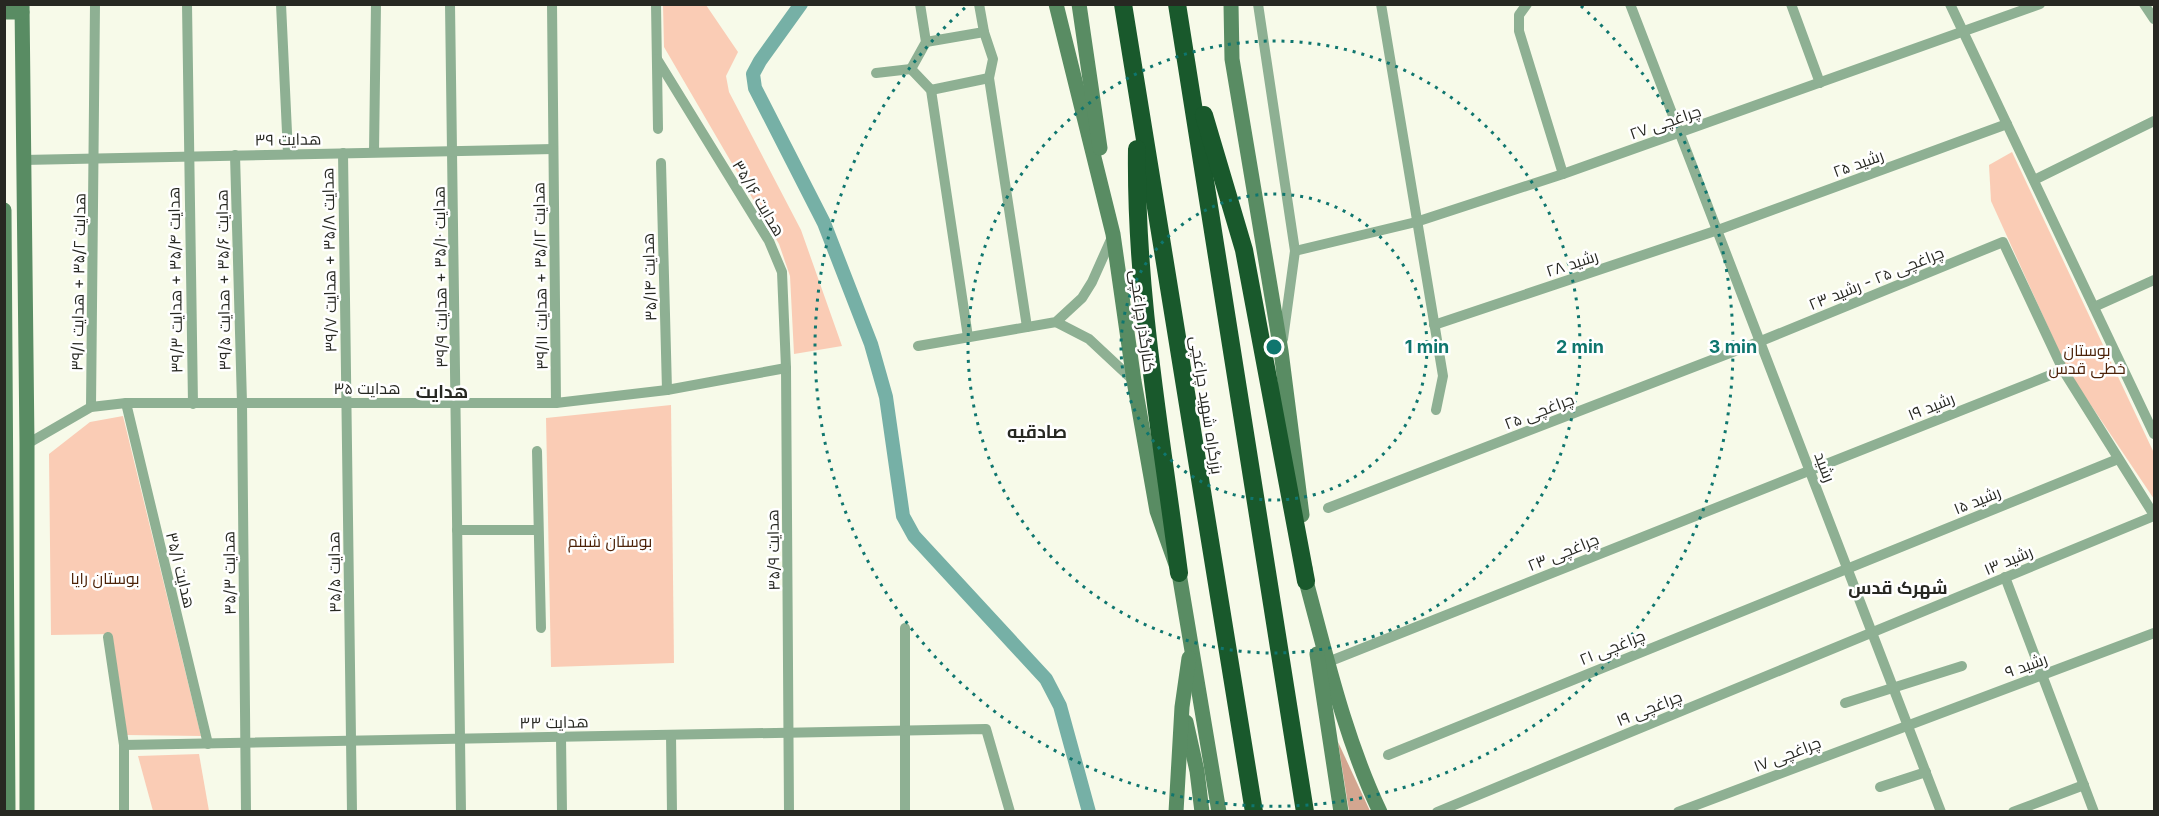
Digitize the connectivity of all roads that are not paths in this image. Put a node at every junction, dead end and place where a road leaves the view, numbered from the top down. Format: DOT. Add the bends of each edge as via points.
graph roads {
  1 [pos="95,4"];
  2 [pos="187,4"];
  3 [pos="281,4"];
  4 [pos="376,4"];
  5 [pos="450,4"];
  6 [pos="552,4"];
  7 [pos="656,4"];
  8 [pos="920,4"];
  9 [pos="979,4"];
  10 [pos="1056,4"];
  11 [pos="1079,4"];
  12 [pos="1123,4"];
  13 [pos="1177,4"];
  14 [pos="1220,4"];
  15 [pos="1231,4"];
  16 [pos="1258,4"];
  17 [pos="1382,4"];
  18 [pos="1527,4"];
  19 [pos="1630,4"];
  20 [pos="1791,4"];
  21 [pos="1950,4"];
  22 [pos="2040,4"];
  23 [pos="2144,4"];
  24 [pos="22,8"];
  25 [pos="4,12"];
  26 [pos="2154,19"];
  27 [pos="984,32"];
  28 [pos="1964,32"];
  29 [pos="926,42"];
  30 [pos="1231,44"];
  31 [pos="657,59"];
  32 [pos="911,69"];
  33 [pos="1188,70"];
  34 [pos="876,73"];
  35 [pos="989,78"];
  36 [pos="1820,83"];
  37 [pos="931,90"];
  38 [pos="1138,99"];
  39 [pos="2154,121"];
  40 [pos="2007,124"];
  41 [pos="658,129"];
  42 [pos="1680,133"];
  43 [pos="554,149"];
  44 [pos="454,151"];
  45 [pos="374,152"];
  46 [pos="343,153"];
  47 [pos="288,154"];
  48 [pos="235,155"];
  49 [pos="187,156"];
  50 [pos="95,158"];
  51 [pos="23,160"];
  52 [pos="661,163"];
  53 [pos="1563,174"];
  54 [pos="2034,180"];
  55 [pos="4,210"];
  56 [pos="1416,222"];
  57 [pos="1718,230"];
  58 [pos="1113,234"];
  59 [pos="1295,251"];
  60 [pos="2154,280"];
  61 [pos="2094,307"];
  62 [pos="1056,322"];
  63 [pos="1434,325"];
  64 [pos="1027,327"];
  65 [pos="968,337"];
  66 [pos="1761,341"];
  67 [pos="918,346"];
  68 [pos="1281,351"];
  69 [pos="786,368"];
  70 [pos="2063,370"];
  71 [pos="1134,381"];
  72 [pos="667,390"];
  73 [pos="242,403"];
  74 [pos="346,403"];
  75 [pos="456,403"];
  76 [pos="556,403"];
  77 [pos="126,404"];
  78 [pos="193,404"];
  79 [pos="91,407"];
  80 [pos="1436,410"];
  81 [pos="5,434"];
  82 [pos="2154,434"];
  83 [pos="27,444"];
  84 [pos="537,451"];
  85 [pos="2118,459"];
  86 [pos="1810,470"];
  87 [pos="1328,508"];
  88 [pos="2154,516"];
  89 [pos="457,530"];
  90 [pos="538,530"];
  91 [pos="1848,568"];
  92 [pos="1179,573"];
  93 [pos="2006,577"];
  94 [pos="1306,581"];
  95 [pos="7,611"];
  96 [pos="27,612"];
  97 [pos="541,628"];
  98 [pos="904,628"];
  99 [pos="1872,633"];
  100 [pos="2154,633"];
  101 [pos="108,638"];
  102 [pos="1192,644"];
  103 [pos="1328,662"];
  104 [pos="1962,666"];
  105 [pos="2042,675"];
  106 [pos="1893,688"];
  107 [pos="1845,703"];
  108 [pos="1182,707"];
  109 [pos="1907,724"];
  110 [pos="906,730"];
  111 [pos="790,733"];
  112 [pos="671,735"];
  113 [pos="561,737"];
  114 [pos="459,739"];
  115 [pos="352,741"];
  116 [pos="246,743"];
  117 [pos="208,744"];
  118 [pos="124,745"];
  119 [pos="1388,755"];
  120 [pos="1926,772"];
  121 [pos="2084,785"];
  122 [pos="1880,787"];
  123 [pos="8,812"];
  124 [pos="27,812"];
  125 [pos="124,812"];
  126 [pos="246,812"];
  127 [pos="352,812"];
  128 [pos="461,812"];
  129 [pos="562,812"];
  130 [pos="672,812"];
  131 [pos="789,812"];
  132 [pos="905,812"];
  133 [pos="1010,812"];
  134 [pos="1176,812"];
  135 [pos="1202,812"];
  136 [pos="1219,812"];
  137 [pos="1254,812"];
  138 [pos="1305,812"];
  139 [pos="1341,812"];
  140 [pos="1380,812"];
  141 [pos="1437,812"];
  142 [pos="1678,812"];
  143 [pos="1941,812"];
  144 [pos="2013,812"];
  145 [pos="2094,812"];
  1 -- 50 [label="street, هدایت ۳۵/۲ + هدایت ۳۹/۱"];
  2 -- 49 [label="street, هدایت ۳۵/۴ + هدایت ۳۹/۳"];
  3 -- 47 [label="street"];
  4 -- 45 [label="street"];
  5 -- 44 [label="street, هدایت ۳۵/۱۰ + هدایت ۳۹/۹"];
  6 -- 43 [label="street, هدایت ۳۵/۱۲ + هدایت ۳۹/۱۱"];
  7 -- 31 [label="street"];
  8 -- 29 [label="street"];
  9 -- 27 [label="street"];
  10 -- 58 [label="main road, کنارگذر چراغچی"];
  11 -- 58 [label="main road"];
  12 -- 38 [label="highway, بزرگراه شهید چراغچی"];
  13 -- 33 [label="highway"];
  14 -- 30 [label="main road"];
  15 -- 30 [label="main road"];
  16 -- 59 [label="street"];
  17 -- 56 [label="street"];
  18 -- 53 [label="street" via="1519,15 1519,31"];
  19 -- 42 [label="street, رشید"];
  20 -- 36 [label="street"];
  21 -- 28 [label="street"];
  22 -- 28 [label="street, چراغچی ۲۷"];
  23 -- 26 [label="street"];
  24 -- 25 [label="main road"];
  24 -- 51 [label="main road"];
  27 -- 29 [label="street"];
  27 -- 35 [label="street" via="993,59"];
  28 -- 36 [label="street, چراغچی ۲۷"];
  28 -- 40 [label="street"];
  29 -- 32 [label="street"];
  30 -- 68 [label="main road"];
  31 -- 41 [label="street"];
  31 -- 69 [label="street, هدایت ۳۵/۱۶" via="769,241 782,272"];
  32 -- 34 [label="street"];
  32 -- 37 [label="street"];
  33 -- 94 [label="highway" via="1216,149 1244,250"];
  33 -- 138 [label="highway"];
  35 -- 37 [label="street"];
  35 -- 64 [label="street"];
  36 -- 42 [label="street, چراغچی ۲۷"];
  37 -- 65 [label="street"];
  38 -- 92 [label="highway" via="1137,195 1145,304"];
  38 -- 137 [label="highway, بزرگراه شهید چراغچی"];
  39 -- 54 [label="street"];
  40 -- 54 [label="street"];
  40 -- 57 [label="street, رشید ۲۵"];
  42 -- 53 [label="street, چراغچی ۲۷"];
  42 -- 57 [label="street, رشید"];
  43 -- 44 [label="street, هدایت ۳۹"];
  43 -- 76 [label="street, هدایت ۳۵/۱۲ + هدایت ۳۹/۱۱"];
  44 -- 45 [label="street, هدایت ۳۹"];
  44 -- 75 [label="street, هدایت ۳۵/۱۰ + هدایت ۳۹/۹"];
  45 -- 46 [label="street, هدایت ۳۹"];
  46 -- 47 [label="street, هدایت ۳۹"];
  46 -- 74 [label="street, هدایت ۳۵/۸ + هدایت ۳۹/۷"];
  47 -- 48 [label="street, هدایت ۳۹"];
  48 -- 49 [label="street, هدایت ۳۹"];
  48 -- 73 [label="street, هدایت ۳۵/۶ + هدایت ۳۹/۵"];
  49 -- 50 [label="street, هدایت ۳۹"];
  49 -- 78 [label="street, هدایت ۳۵/۴ + هدایت ۳۹/۳"];
  50 -- 51 [label="street, هدایت ۳۹"];
  50 -- 79 [label="street, هدایت ۳۵/۲ + هدایت ۳۹/۱"];
  51 -- 83 [label="main road"];
  52 -- 72 [label="street, هدایت ۳۵/۱۴"];
  53 -- 56 [label="street, چراغچی ۲۷"];
  54 -- 61 [label="street"];
  55 -- 81 [label="main road"];
  56 -- 59 [label="street, چراغچی ۲۷"];
  56 -- 63 [label="street"];
  57 -- 63 [label="street, رشید ۲۸"];
  57 -- 66 [label="street, رشید"];
  58 -- 62 [label="street" via="1082,298"];
  58 -- 71 [label="main road, کنارگذر چراغچی"];
  59 -- 68 [label="street"];
  60 -- 61 [label="street"];
  61 -- 82 [label="street"];
  62 -- 64 [label="street"];
  62 -- 71 [label="street" via="1089,339"];
  63 -- 80 [label="street" via="1443,376"];
  64 -- 65 [label="street"];
  65 -- 67 [label="street"];
  66 -- 70 [label="street, چراغچی ۲۵ - رشید ۲۳" via="2003,242"];
  66 -- 86 [label="street, رشید"];
  66 -- 87 [label="street, چراغچی ۲۵"];
  68 -- 94 [label="main road"];
  69 -- 72 [label="street, هدایت ۳۵"];
  69 -- 111 [label="street, هدایت ۳۵/۹"];
  70 -- 85 [label="street"];
  70 -- 86 [label="street, رشید ۱۹"];
  71 -- 92 [label="main road, کنارگذر چراغچی" via="1156,511"];
  72 -- 76 [label="street, هدایت ۳۵"];
  73 -- 74 [label="street, هدایت ۳۵"];
  73 -- 78 [label="street, هدایت ۳۵"];
  73 -- 116 [label="street, هدایت ۳۵/۳"];
  74 -- 75 [label="street, هدایت ۳۵"];
  74 -- 115 [label="street, هدایت ۳۵/۵"];
  75 -- 76 [label="street, هدایت ۳۵"];
  75 -- 89 [label="street, هدایت ۳۵/۱۰ + هدایت ۳۹/۹"];
  77 -- 78 [label="street, هدایت ۳۵"];
  77 -- 79 [label="street, هدایت ۳۵"];
  77 -- 117 [label="street, هدایت ۳۵/۱"];
  79 -- 83 [label="street, هدایت ۳۵"];
  81 -- 95 [label="main road"];
  83 -- 96 [label="main road"];
  84 -- 90 [label="street"];
  85 -- 88 [label="street"];
  85 -- 91 [label="street, رشید ۱۵"];
  86 -- 91 [label="street, رشید"];
  86 -- 103 [label="street, چراغچی ۲۳"];
  88 -- 93 [label="street, رشید ۱۳"];
  89 -- 90 [label="street"];
  89 -- 114 [label="street, هدایت ۳۵/۱۰ + هدایت ۳۹/۹"];
  90 -- 97 [label="street"];
  91 -- 99 [label="street, رشید"];
  91 -- 119 [label="street, چراغچی ۲۱"];
  92 -- 102 [label="main road, کنارگذر چراغچی"];
  93 -- 99 [label="street, رشید ۱۳"];
  93 -- 105 [label="street"];
  94 -- 103 [label="main road"];
  94 -- 139 [label="main road"];
  95 -- 96 [label="main road"];
  95 -- 123 [label="main road"];
  96 -- 124 [label="main road"];
  98 -- 110 [label="street"];
  99 -- 106 [label="street, رشید"];
  99 -- 141 [label="street, چراغچی ۱۹"];
  100 -- 105 [label="street, رشید ۹"];
  101 -- 118 [label="street"];
  102 -- 108 [label="main road"];
  102 -- 136 [label="main road, کنارگذر چراغچی"];
  103 -- 140 [label="main road" via="1364,778"];
  104 -- 106 [label="street"];
  105 -- 109 [label="street, رشید ۹"];
  105 -- 121 [label="street"];
  106 -- 107 [label="street"];
  106 -- 109 [label="street, رشید"];
  108 -- 134 [label="main road"];
  108 -- 135 [label="main road"];
  109 -- 120 [label="street, رشید"];
  109 -- 142 [label="street, چراغچی ۱۷"];
  110 -- 111 [label="street, هدایت ۳۳"];
  110 -- 132 [label="street"];
  110 -- 133 [label="street, هدایت ۳۳" via="986,729"];
  111 -- 112 [label="street, هدایت ۳۳"];
  111 -- 131 [label="street, هدایت ۳۵/۹"];
  112 -- 113 [label="street, هدایت ۳۳"];
  112 -- 130 [label="street"];
  113 -- 114 [label="street, هدایت ۳۳"];
  113 -- 129 [label="street"];
  114 -- 115 [label="street, هدایت ۳۳"];
  114 -- 128 [label="street, هدایت ۳۵/۱۰ + هدایت ۳۹/۹"];
  115 -- 116 [label="street, هدایت ۳۳"];
  115 -- 127 [label="street, هدایت ۳۵/۵"];
  116 -- 117 [label="street, هدایت ۳۳"];
  116 -- 126 [label="street, هدایت ۳۵/۳"];
  117 -- 118 [label="street, هدایت ۳۳"];
  118 -- 125 [label="street"];
  120 -- 122 [label="street"];
  120 -- 143 [label="street, رشید"];
  121 -- 144 [label="street"];
  121 -- 145 [label="street"];
}
